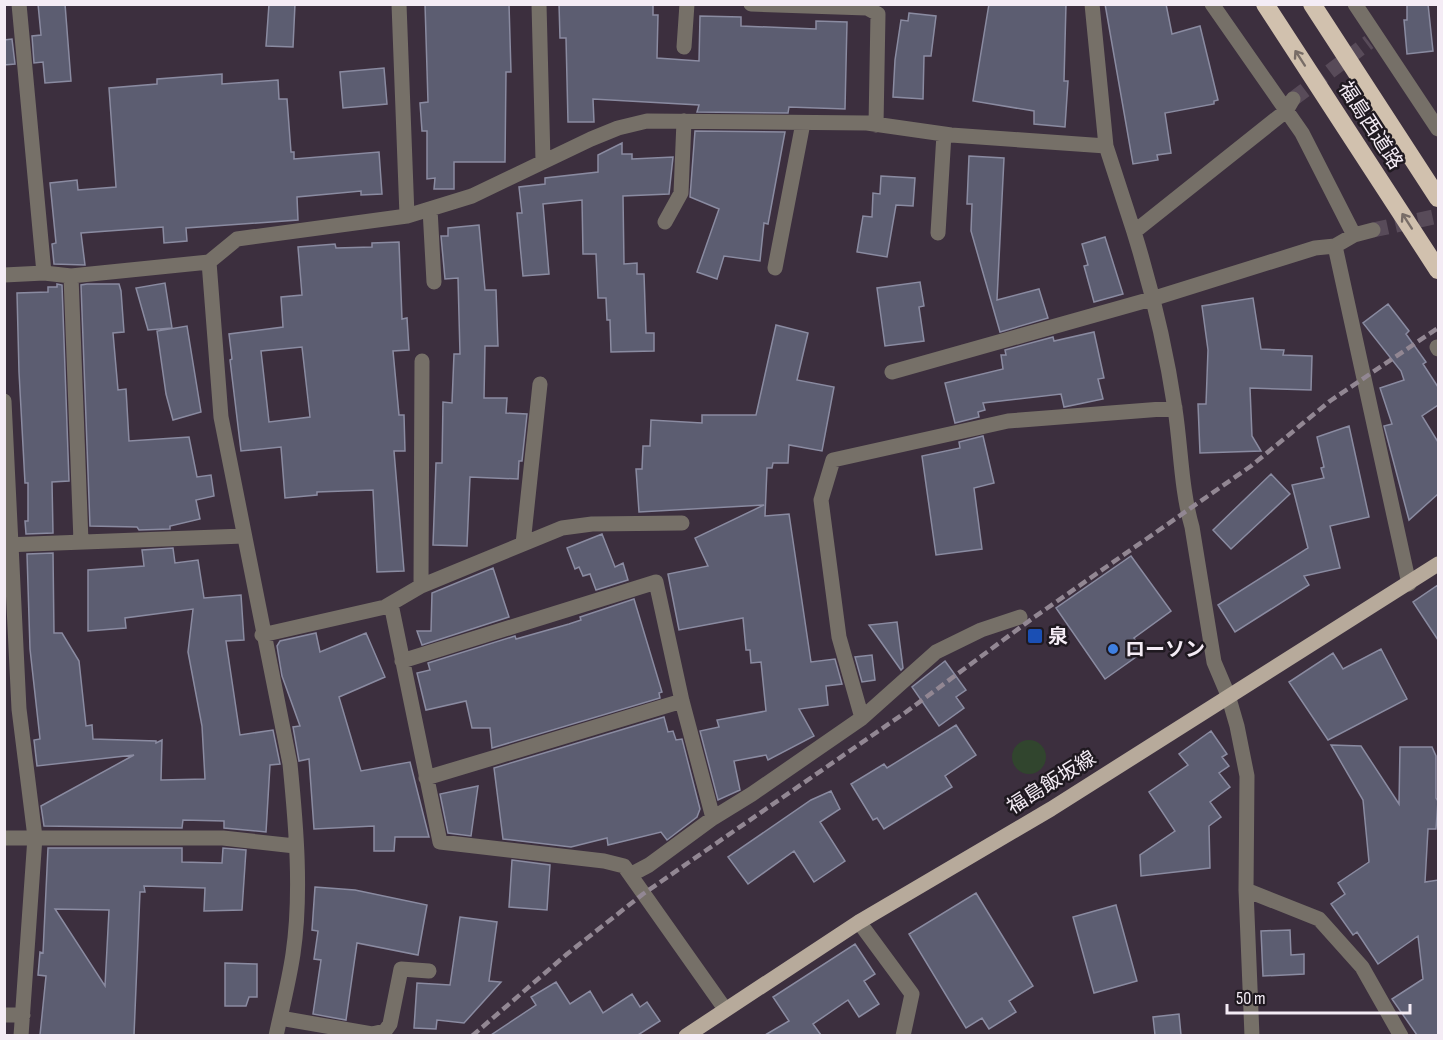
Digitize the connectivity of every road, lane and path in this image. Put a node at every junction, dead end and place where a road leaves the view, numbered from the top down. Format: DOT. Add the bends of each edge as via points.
graph roads {
  1 [pos="19,4"];
  2 [pos="399,4"];
  3 [pos="538,4"];
  4 [pos="687,4"];
  5 [pos="751,4"];
  6 [pos="1092,4"];
  7 [pos="1212,4"];
  8 [pos="1265,4"];
  9 [pos="1312,4"];
  10 [pos="1355,4"];
  11 [pos="684,48"];
  12 [pos="1289,105"];
  13 [pos="684,121"];
  14 [pos="803,123"];
  15 [pos="876,125"];
  16 [pos="1438,129"];
  17 [pos="944,134"];
  18 [pos="1106,146"];
  19 [pos="543,161"];
  20 [pos="1438,198"];
  21 [pos="430,209"];
  22 [pos="407,216"];
  23 [pos="664,222"];
  24 [pos="1373,230"];
  25 [pos="1134,232"];
  26 [pos="938,233"];
  27 [pos="1354,235"];
  28 [pos="1335,246"];
  29 [pos="208,262"];
  30 [pos="776,268"];
  31 [pos="1438,270"];
  32 [pos="44,273"];
  33 [pos="4,275"];
  34 [pos="71,276"];
  35 [pos="434,282"];
  36 [pos="1155,298"];
  37 [pos="422,361"];
  38 [pos="892,372"];
  39 [pos="540,384"];
  40 [pos="4,401"];
  41 [pos="1175,408"];
  42 [pos="682,523"];
  43 [pos="244,536"];
  44 [pos="81,542"];
  45 [pos="523,544"];
  46 [pos="7,545"];
  47 [pos="1438,564"];
  48 [pos="1409,584"];
  49 [pos="421,586"];
  50 [pos="390,604"];
  51 [pos="1020,617"];
  52 [pos="262,635"];
  53 [pos="402,662"];
  54 [pos="1228,695"];
  55 [pos="682,701"];
  56 [pos="12,710"];
  57 [pos="862,718"];
  58 [pos="426,778"];
  59 [pos="713,818"];
  60 [pos="4,837"];
  61 [pos="35,837"];
  62 [pos="295,846"];
  63 [pos="632,874"];
  64 [pos="1246,890"];
  65 [pos="859,922"];
  66 [pos="429,971"];
  67 [pos="725,1009"];
  68 [pos="4,1014"];
  69 [pos="23,1015"];
  70 [pos="280,1018"];
  71 [pos="21,1035"];
  72 [pos="276,1035"];
  73 [pos="686,1035"];
  74 [pos="903,1035"];
  75 [pos="1252,1035"];
  76 [pos="1401,1035"];
  1 -- 32 [label="street"];
  2 -- 22 [label="street"];
  3 -- 19 [label="street"];
  4 -- 11 [label="street"];
  5 -- 15 [label="street" via="867,8 878,14"];
  6 -- 18 [label="street"];
  7 -- 12 [label="street"];
  31 -- 8 [label="highway, 福島西道路, one-way, bridge"];
  9 -- 20 [label="highway, 福島西道路, bridge"];
  10 -- 16 [label="street" via="1372,40"];
  12 -- 25 [label="street"];
  12 -- 27 [label="street"];
  13 -- 14 [label="street"];
  13 -- 19 [label="street" via="647,121 618,128"];
  13 -- 23 [label="street" via="681,193"];
  14 -- 15 [label="street"];
  14 -- 30 [label="street"];
  15 -- 17 [label="street"];
  17 -- 18 [label="street"];
  17 -- 26 [label="street"];
  18 -- 25 [label="street"];
  19 -- 21 [label="street" via="472,195"];
  21 -- 22 [label="street"];
  21 -- 35 [label="street"];
  22 -- 29 [label="street" via="237,239"];
  24 -- 27 [label="street"];
  25 -- 36 [label="street"];
  27 -- 28 [label="street"];
  28 -- 36 [label="street" via="1315,248"];
  28 -- 48 [label="street"];
  29 -- 34 [label="street"];
  29 -- 43 [label="street" via="221,417"];
  32 -- 33 [label="street"];
  32 -- 34 [label="street"];
  34 -- 44 [label="street"];
  36 -- 38 [label="street"];
  36 -- 41 [label="street"];
  37 -- 49 [label="street"];
  39 -- 45 [label="street"];
  40 -- 46 [label="street"];
  41 -- 54 [label="street" via="1187,509 1214,662"];
  41 -- 57 [label="street" via="1008,421 833,460 821,500 839,637"];
  42 -- 45 [label="street" via="592,524 562,528"];
  43 -- 44 [label="street"];
  43 -- 52 [label="street"];
  44 -- 46 [label="street"];
  45 -- 49 [label="street"];
  46 -- 56 [label="street"];
  47 -- 48 [label="main road, 福島飯坂線"];
  48 -- 54 [label="main road, 福島飯坂線"];
  49 -- 50 [label="street"];
  50 -- 52 [label="street"];
  50 -- 53 [label="street"];
  51 -- 57 [label="street" via="936,652"];
  52 -- 62 [label="street" via="290,764"];
  53 -- 55 [label="street" via="656,582"];
  53 -- 58 [label="street"];
  54 -- 64 [label="street" via="1247,776"];
  54 -- 65 [label="main road, 福島飯坂線" via="1050,809"];
  55 -- 58 [label="street"];
  55 -- 59 [label="street"];
  56 -- 61 [label="street"];
  57 -- 59 [label="street"];
  58 -- 63 [label="street" via="440,842 604,861 624,866"];
  59 -- 63 [label="street"];
  60 -- 61 [label="street"];
  61 -- 62 [label="street" via="223,838"];
  61 -- 69 [label="street"];
  62 -- 70 [label="street" via="293,952"];
  63 -- 67 [label="street"];
  64 -- 75 [label="street"];
  64 -- 76 [label="street" via="1319,920 1362,967"];
  65 -- 67 [label="main road, 福島飯坂線"];
  65 -- 74 [label="street" via="912,994"];
  66 -- 70 [label="street" via="401,969 390,1024 385,1031 372,1034"];
  67 -- 73 [label="main road, 福島飯坂線"];
  68 -- 69 [label="street"];
  69 -- 71 [label="street"];
  70 -- 72 [label="street"];
}
